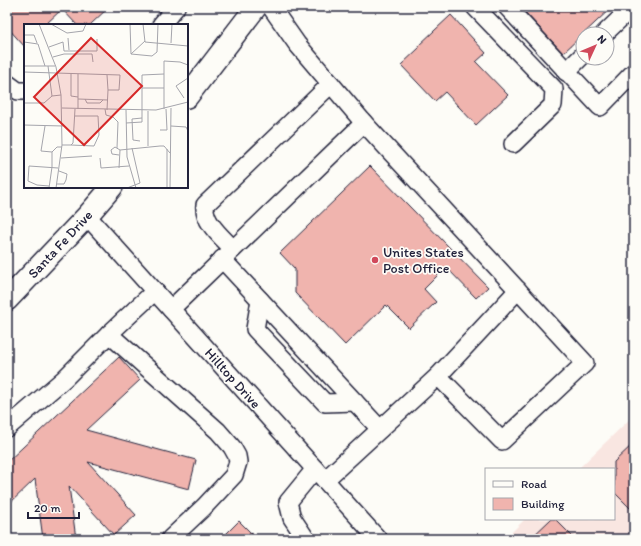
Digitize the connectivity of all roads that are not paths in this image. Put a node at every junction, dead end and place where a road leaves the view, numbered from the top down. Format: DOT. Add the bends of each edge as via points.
graph roads {
  1 [pos="176,7"];
  2 [pos="256,7"];
  3 [pos="271,7"];
  4 [pos="475,7"];
  5 [pos="507,7"];
  6 [pos="625,14"];
  7 [pos="162,24"];
  8 [pos="612,26"];
  9 [pos="575,63"];
  10 [pos="566,72"];
  11 [pos="634,72"];
  12 [pos="7,83"];
  13 [pos="331,84"];
  14 [pos="24,91"];
  15 [pos="188,96"];
  16 [pos="364,123"];
  17 [pos="513,144"];
  18 [pos="111,188"];
  19 [pos="87,216"];
  20 [pos="227,254"];
  21 [pos="518,290"];
  22 [pos="155,291"];
  23 [pos="7,300"];
  24 [pos="260,300"];
  25 [pos="170,309"];
  26 [pos="109,334"];
  27 [pos="438,376"];
  28 [pos="355,402"];
  29 [pos="7,428"];
  30 [pos="380,429"];
  31 [pos="320,474"];
  32 [pos="170,539"];
  33 [pos="306,539"];
  34 [pos="378,539"];
  1 -- 7 [label="street"];
  2 -- 15 [label="main road"];
  3 -- 13 [label="street" via="297,44"];
  4 -- 17 [label="street" via="554,89 553,105"];
  5 -- 10 [label="street"];
  6 -- 8 [label="street"];
  9 -- 10 [label="street"];
  10 -- 11 [label="street" via="600,107"];
  12 -- 14 [label="street" via="18,91"];
  13 -- 16 [label="street"];
  13 -- 20 [label="street" via="205,205 207,219"];
  16 -- 20 [label="street"];
  16 -- 21 [label="street"];
  18 -- 19 [label="main road, Santa Fe Drive"];
  19 -- 22 [label="street, Hilltop Drive"];
  19 -- 23 [label="main road, Santa Fe Drive"];
  20 -- 24 [label="street"];
  20 -- 25 [label="street"];
  21 -- 27 [label="street"];
  21 -- 27 [label="street" via="585,363 502,441"];
  22 -- 25 [label="street, Hilltop Drive"];
  22 -- 26 [label="street"];
  24 -- 28 [label="street"];
  24 -- 28 [label="street" via="255,329 325,403"];
  25 -- 31 [label="street, Hilltop Drive"];
  26 -- 29 [label="street" via="64,379"];
  26 -- 32 [label="street" via="218,431 237,456 234,475"];
  27 -- 30 [label="street"];
  28 -- 30 [label="street"];
  30 -- 31 [label="street"];
  31 -- 33 [label="street" via="288,502 292,518"];
  31 -- 34 [label="street, Hilltop Drive"];
}
